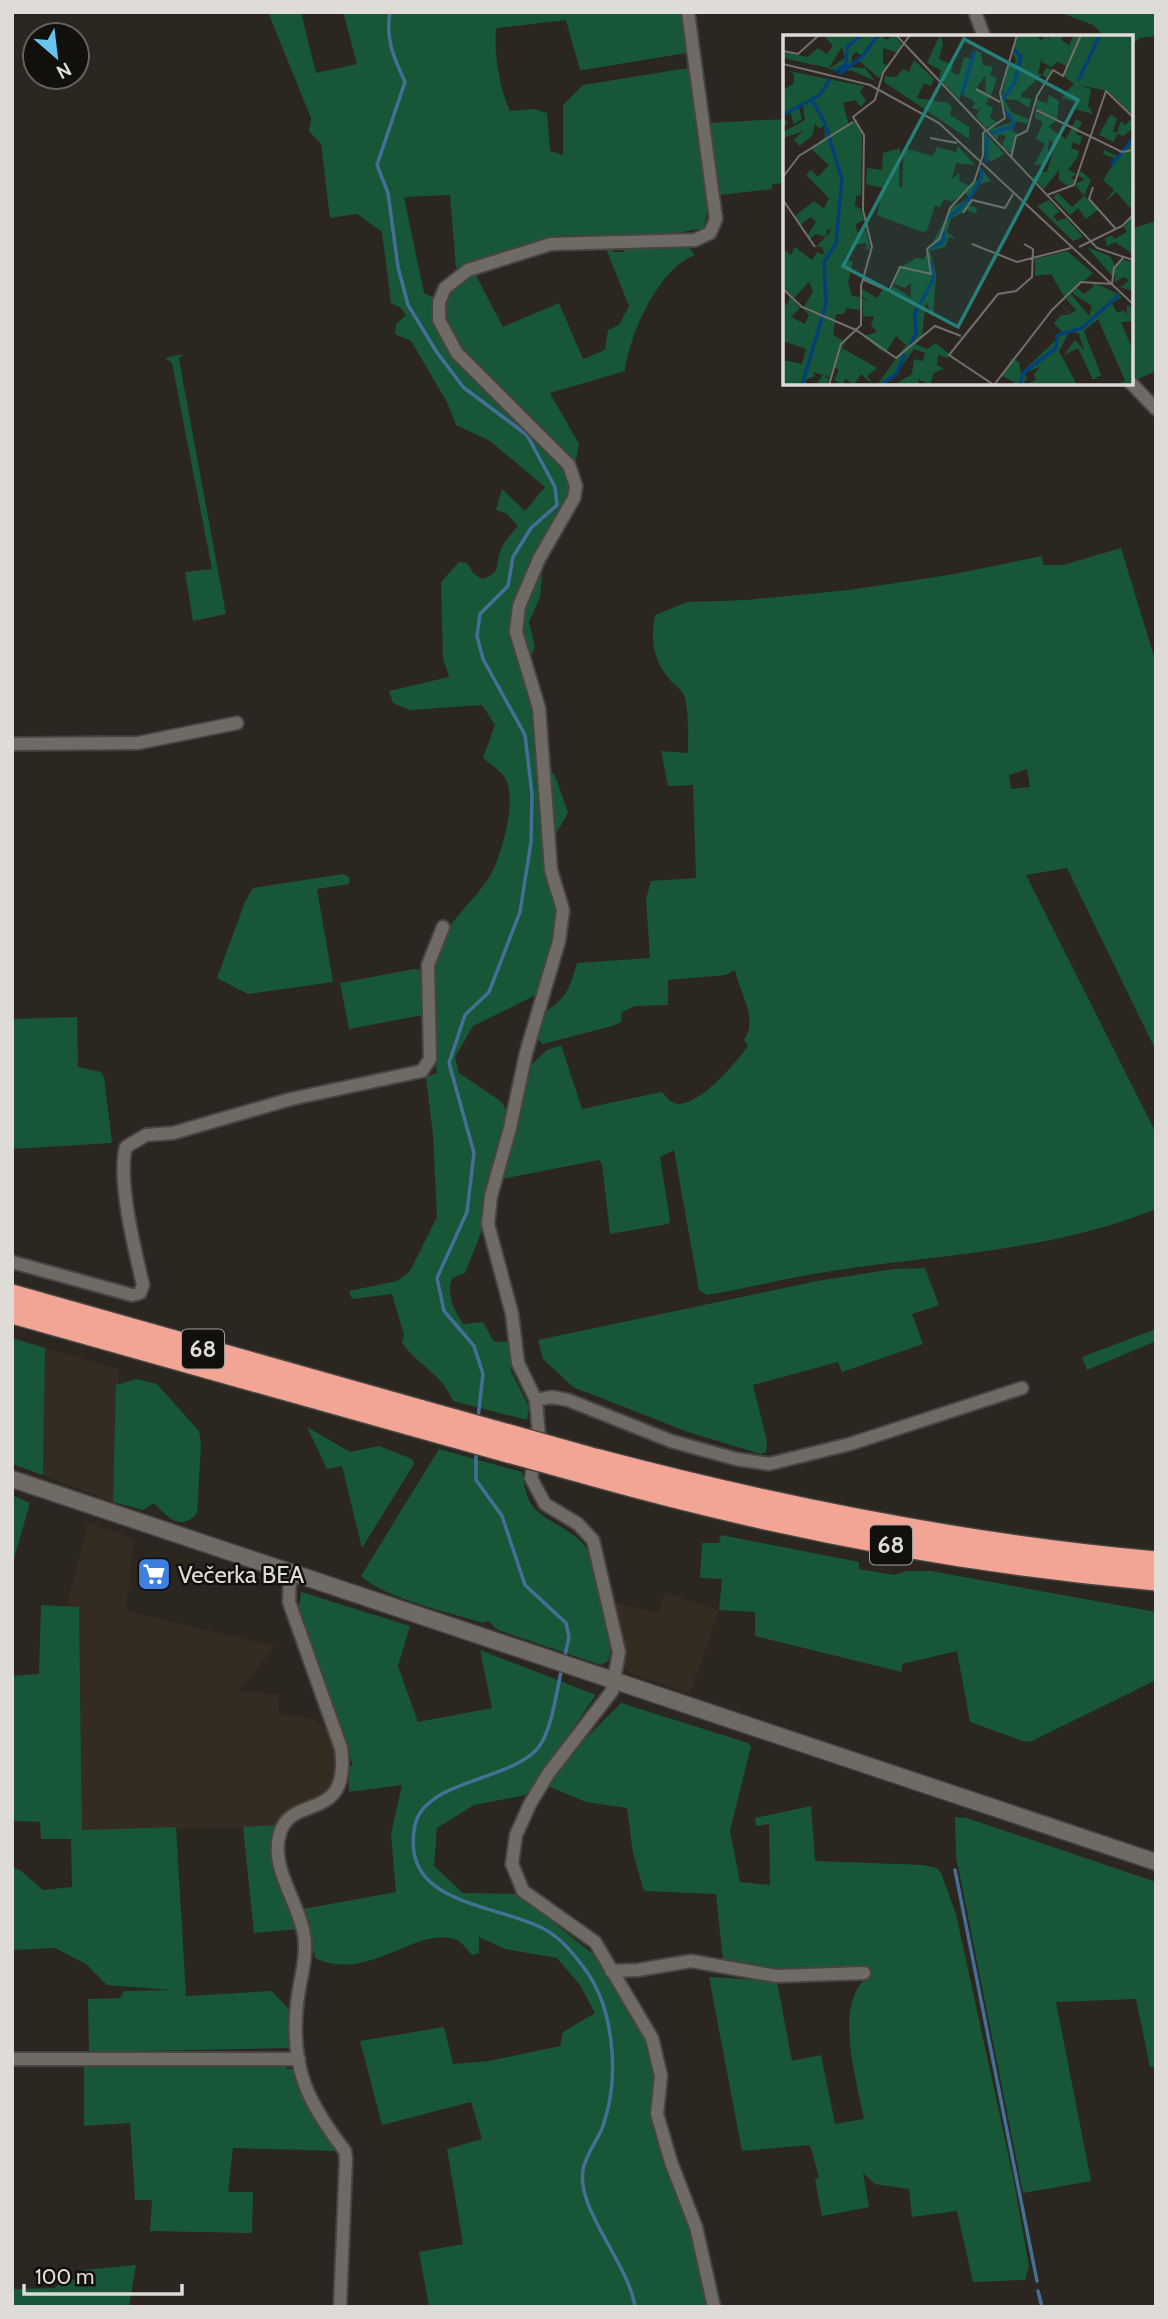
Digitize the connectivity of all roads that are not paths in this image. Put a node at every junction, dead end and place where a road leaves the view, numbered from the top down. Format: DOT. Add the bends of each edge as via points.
graph roads {
  1 [pos="688,12"];
  2 [pos="975,12"];
  3 [pos="983,35"];
  4 [pos="1133,385"];
  5 [pos="1156,409"];
  6 [pos="237,723"];
  7 [pos="12,744"];
  8 [pos="443,927"];
  9 [pos="12,1262"];
  10 [pos="12,1295"];
  11 [pos="12,1313"];
  12 [pos="1022,1388"];
  13 [pos="536,1400"];
  14 [pos="421,1419"];
  15 [pos="593,1467"];
  16 [pos="12,1479"];
  17 [pos="1156,1562"];
  18 [pos="289,1573"];
  19 [pos="1156,1580"];
  20 [pos="615,1682"];
  21 [pos="1156,1862"];
  22 [pos="611,1970"];
  23 [pos="864,1973"];
  24 [pos="12,2059"];
  25 [pos="299,2059"];
  26 [pos="340,2307"];
  27 [pos="715,2307"];
  1 -- 13 [label="street" via="716,219 710,233 695,240 551,244 468,270 446,288 439,302 439,320 457,353 569,465 576,486 519,606 516,632 539,708 551,870 563,910 559,941 491,1196 488,1224 512,1314 518,1363"];
  2 -- 3 [label="street"];
  4 -- 5 [label="street"];
  6 -- 7 [label="street" via="138,743"];
  8 -- 9 [label="street" via="428,965 430,1059 422,1071 292,1099 173,1133 146,1135 126,1147 124,1178 143,1285 140,1293 132,1295"];
  10 -- 14 [label="highway, 68"];
  11 -- 14 [label="highway, 68"];
  12 -- 13 [label="street" via="850,1444 769,1464 689,1447 568,1400"];
  13 -- 20 [label="street" via="539,1436 531,1478 545,1504 578,1524 593,1540 619,1652"];
  14 -- 15 [label="highway, 68, bridge"];
  15 -- 17 [label="highway, 68" via="916,1532"];
  15 -- 19 [label="highway, 68" via="768,1520 912,1549"];
  16 -- 18 [label="main road"];
  18 -- 20 [label="main road"];
  18 -- 25 [label="street" via="289,1602 344,1768 343,1782 290,1819 281,1829 278,1843 305,1940 296,2005"];
  20 -- 21 [label="main road"];
  20 -- 22 [label="street" via="548,1774 512,1849 516,1879 523,1891 595,1942"];
  22 -- 23 [label="street" via="691,1961 776,1976"];
  22 -- 27 [label="street" via="652,2038 661,2076 657,2114 696,2227"];
  24 -- 25 [label="street"];
  25 -- 26 [label="street" via="311,2103 345,2151"];
}
